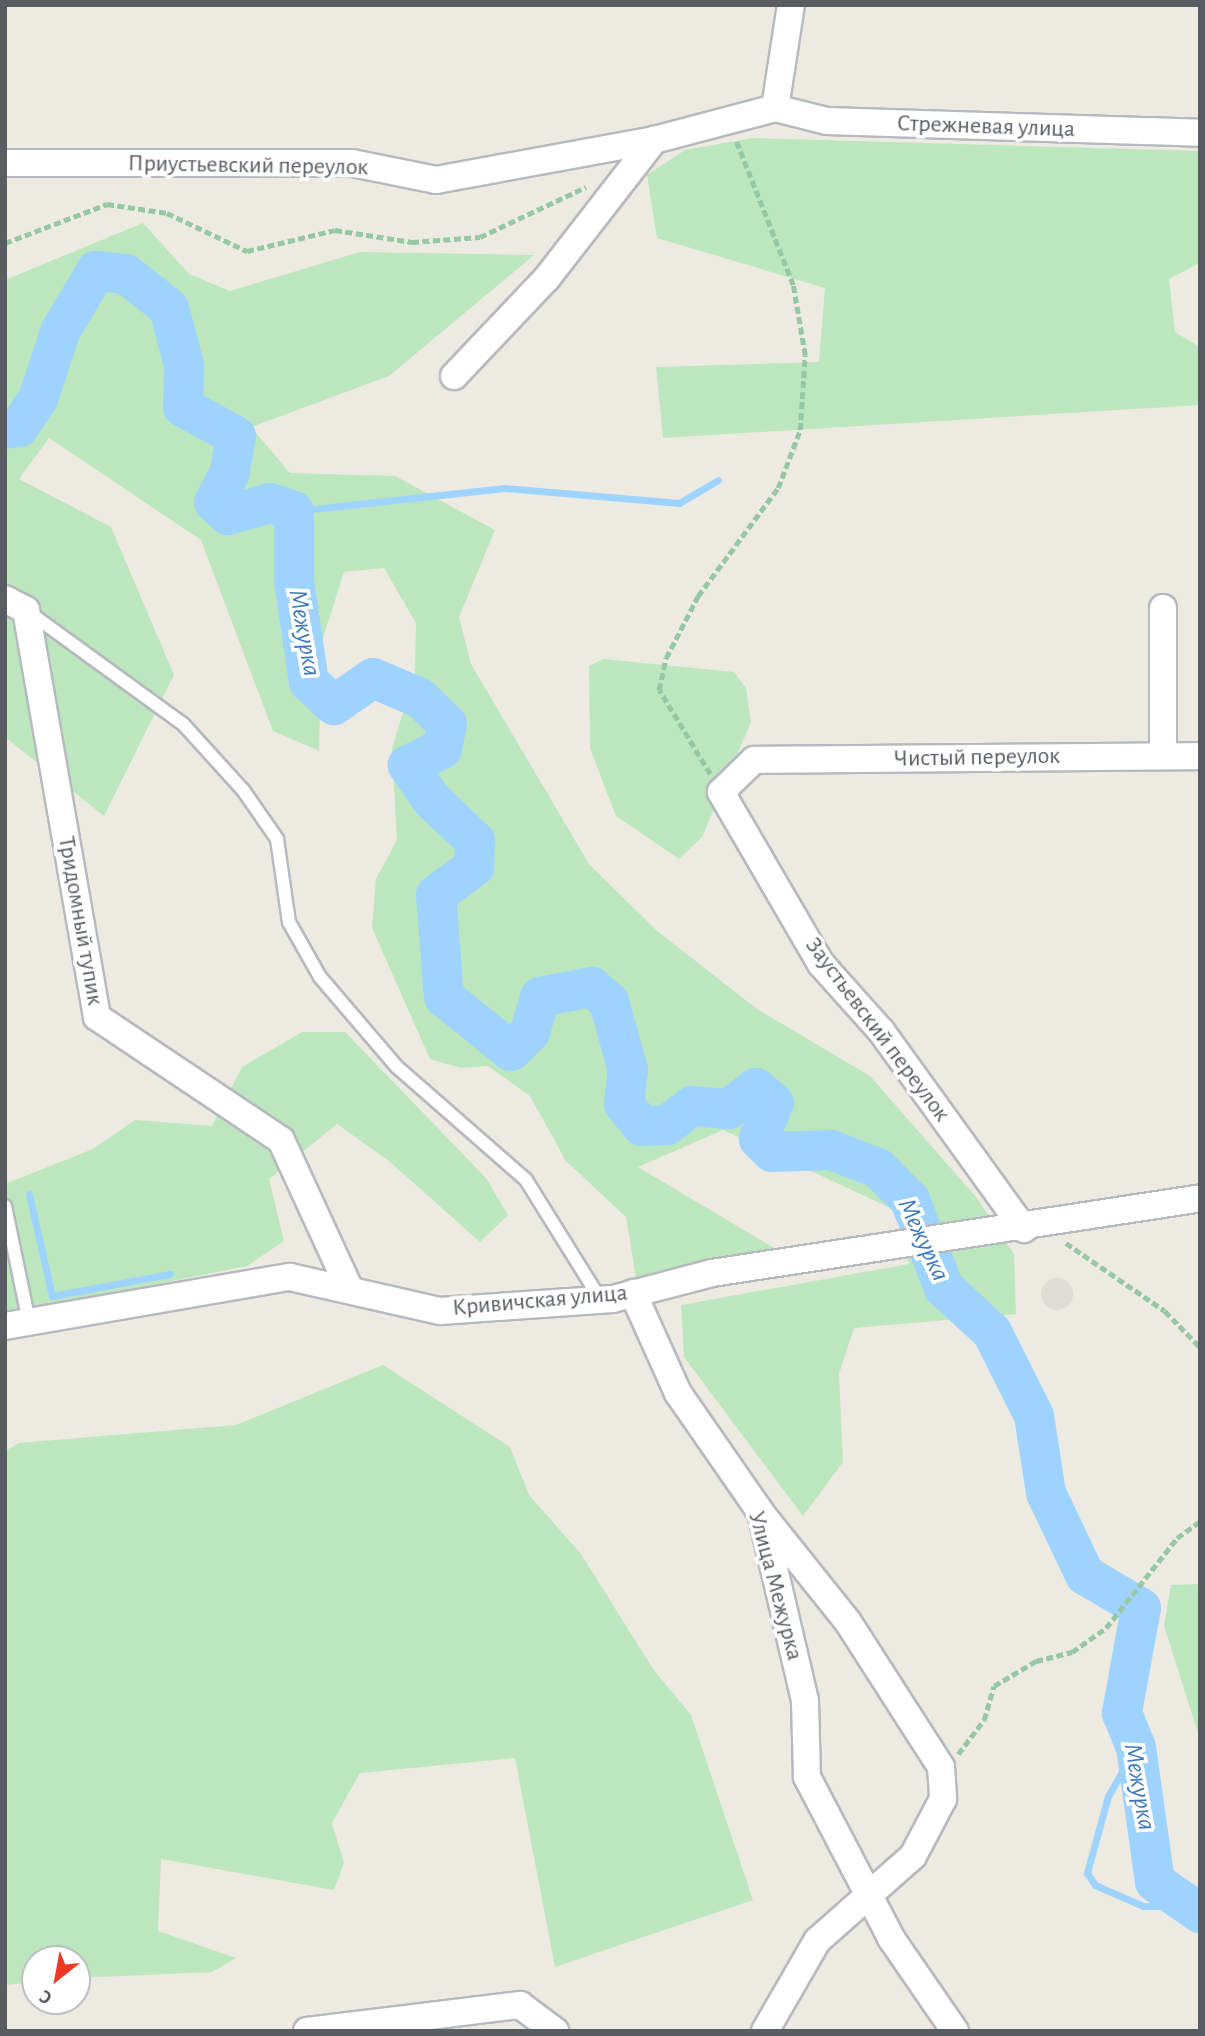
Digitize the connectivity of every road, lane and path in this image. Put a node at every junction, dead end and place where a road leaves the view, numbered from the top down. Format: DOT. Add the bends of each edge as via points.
graph roads {
  1 [pos="791,5"];
  2 [pos="775,108"];
  3 [pos="727,120"];
  4 [pos="1200,133"];
  5 [pos="654,140"];
  6 [pos="5,163"];
  7 [pos="601,180"];
  8 [pos="5,243"];
  9 [pos="454,376"];
  10 [pos="16,604"];
  11 [pos="1163,608"];
  12 [pos="1163,756"];
  13 [pos="1200,756"];
  14 [pos="721,792"];
  15 [pos="1200,1198"];
  16 [pos="5,1206"];
  17 [pos="1033,1227"];
  18 [pos="350,1290"];
  19 [pos="633,1293"];
  20 [pos="600,1300"];
  21 [pos="17,1324"];
  22 [pos="1200,1347"];
  23 [pos="761,1513"];
  24 [pos="1200,1521"];
  25 [pos="941,1768"];
  26 [pos="873,1893"];
  27 [pos="307,2031"];
  28 [pos="555,2031"];
  29 [pos="765,2031"];
  30 [pos="955,2031"];
  1 -- 2 [label="street"];
  2 -- 3 [label="street, Приустьевский переулок"];
  2 -- 4 [label="street, Стрежневая улица" via="827,121"];
  3 -- 5 [label="street, Приустьевский переулок"];
  3 -- 14 [label="path" via="793,285 805,355 800,430 778,488 698,596 666,658 659,690"];
  5 -- 6 [label="street, Приустьевский переулок" via="436,180 352,163"];
  5 -- 9 [label="street" via="547,278"];
  7 -- 8 [label="path" via="480,237 412,242 335,230 247,251 167,213 107,204"];
  10 -- 18 [label="street, Тридомный тупик" via="97,1017 281,1140"];
  10 -- 20 [label="lane" via="184,726 243,790 277,839 289,922 320,978 397,1067 526,1180"];
  11 -- 12 [label="street"];
  12 -- 13 [label="street, Чистый переулок"];
  12 -- 14 [label="street, Чистый переулок" via="754,760"];
  14 -- 17 [label="street, Заустьевский переулок" via="821,964 881,1031"];
  15 -- 17 [label="street, Кривичская улица"];
  16 -- 21 [label="lane"];
  17 -- 19 [label="street, Кривичская улица" via="712,1273"];
  17 -- 22 [label="path" via="1165,1311"];
  18 -- 20 [label="street, Кривичская улица" via="440,1311"];
  18 -- 21 [label="street, Кривичская улица" via="290,1277"];
  19 -- 20 [label="street, Кривичская улица"];
  19 -- 23 [label="street, Улица Межурка" via="678,1393"];
  23 -- 25 [label="street" via="848,1622"];
  23 -- 26 [label="street, Улица Межурка" via="805,1701 807,1777"];
  24 -- 25 [label="path" via="1177,1538 1122,1608 1072,1652 1036,1661 994,1686 984,1720"];
  25 -- 26 [label="street" via="943,1799 931,1825 913,1856"];
  26 -- 29 [label="street" via="817,1941"];
  26 -- 30 [label="street, Улица Межурка" via="891,1938"];
  27 -- 28 [label="street" via="520,2006"];
}
